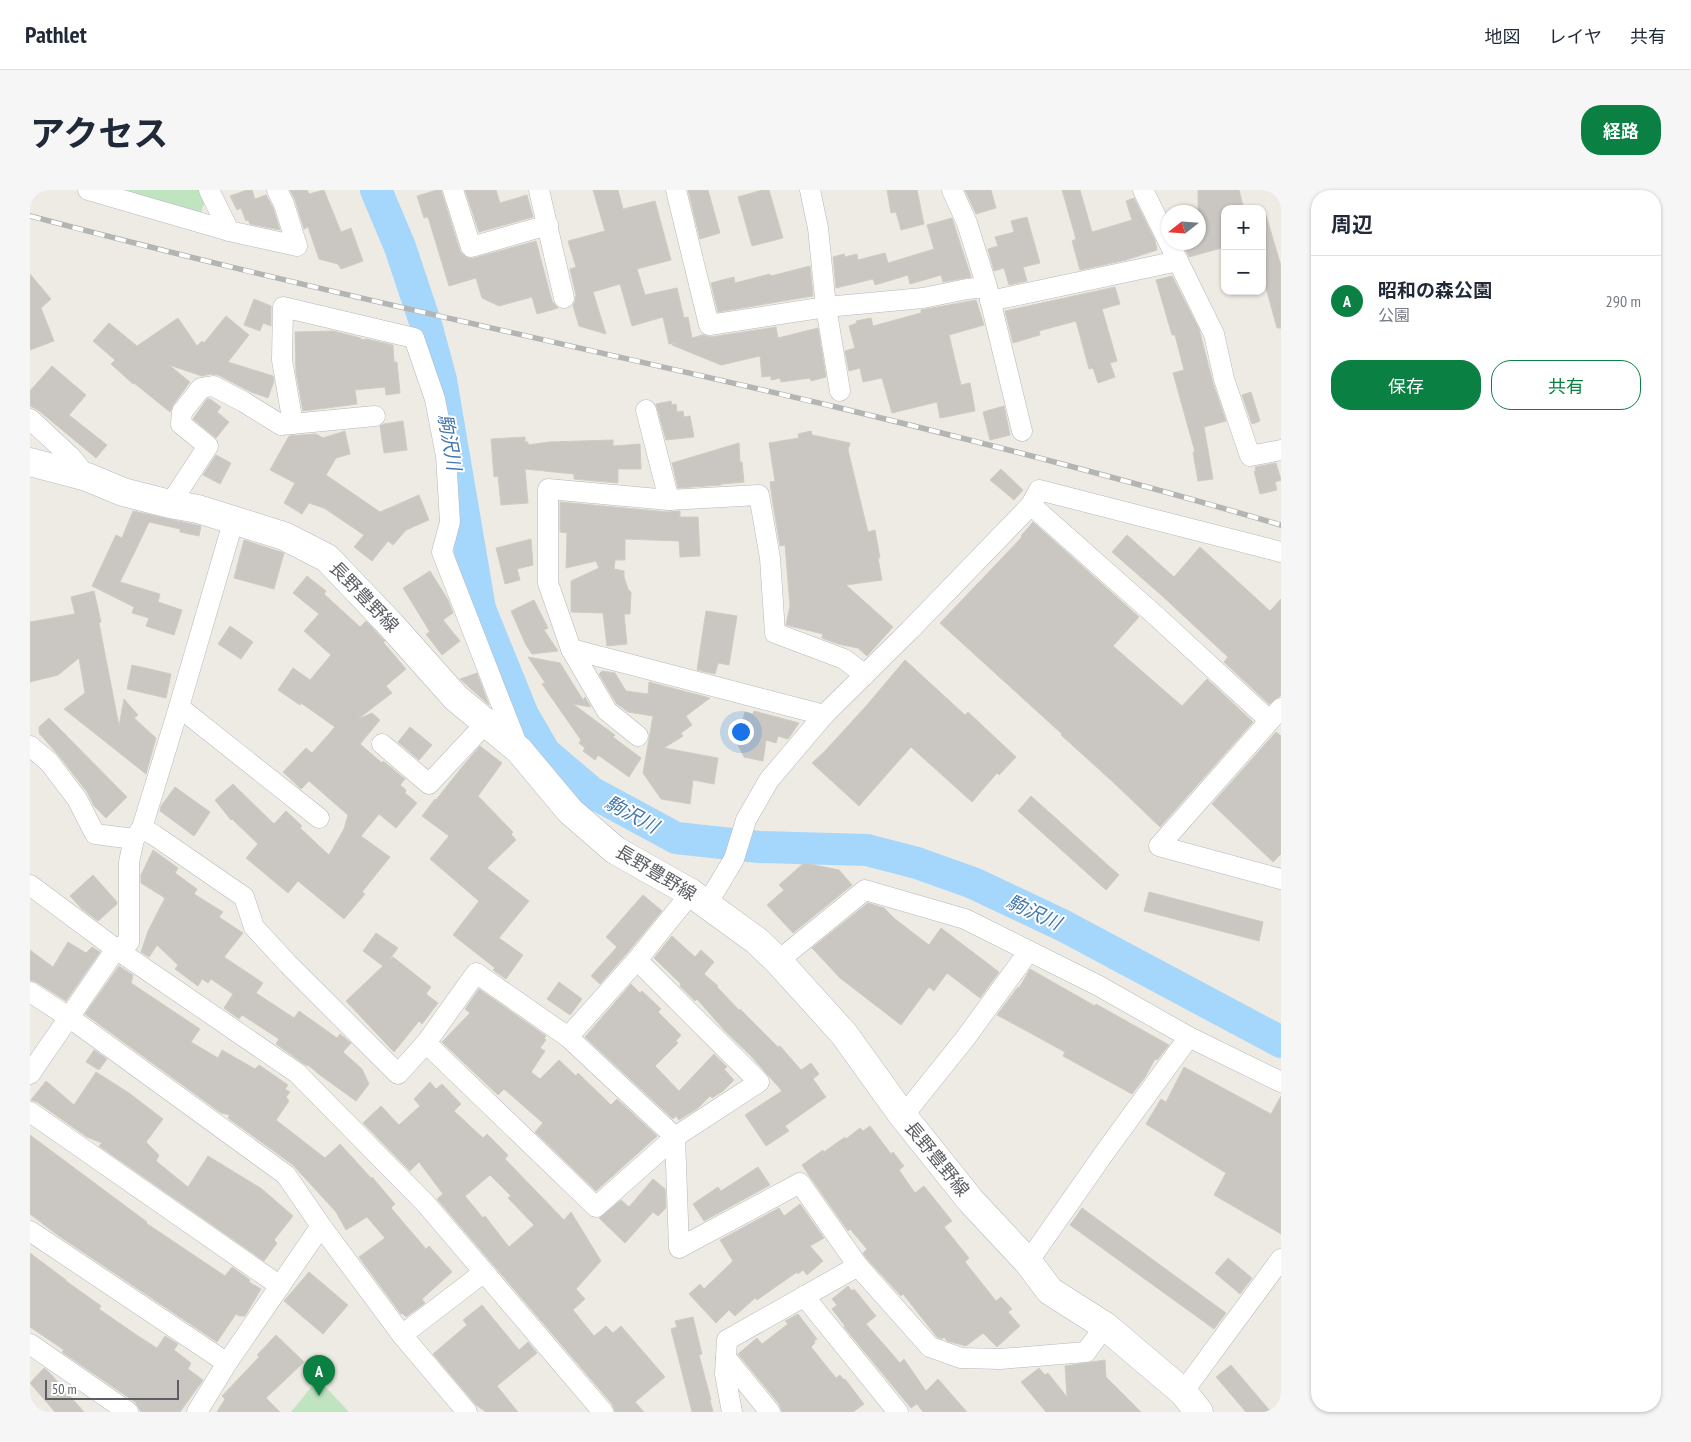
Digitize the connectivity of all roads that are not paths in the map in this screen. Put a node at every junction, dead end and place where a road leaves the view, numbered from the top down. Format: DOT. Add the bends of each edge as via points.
graph roads {
  1 [pos="209,190"];
  2 [pos="277,190"];
  3 [pos="453,190"];
  4 [pos="539,190"];
  5 [pos="676,190"];
  6 [pos="810,190"];
  7 [pos="952,190"];
  8 [pos="1143,190"];
  9 [pos="99,191"];
  10 [pos="548,225"];
  11 [pos="229,231"];
  12 [pos="1178,261"];
  13 [pos="988,294"];
  14 [pos="564,298"];
  15 [pos="826,307"];
  16 [pos="840,391"];
  17 [pos="646,410"];
  18 [pos="376,416"];
  19 [pos="30,419"];
  20 [pos="293,424"];
  21 [pos="1022,431"];
  22 [pos="1281,450"];
  23 [pos="30,462"];
  24 [pos="87,477"];
  25 [pos="669,500"];
  26 [pos="170,504"];
  27 [pos="1030,505"];
  28 [pos="234,520"];
  29 [pos="1281,552"];
  30 [pos="571,649"];
  31 [pos="865,675"];
  32 [pos="180,708"];
  33 [pos="1275,714"];
  34 [pos="824,715"];
  35 [pos="486,723"];
  36 [pos="638,736"];
  37 [pos="382,744"];
  38 [pos="30,746"];
  39 [pos="518,750"];
  40 [pos="319,818"];
  41 [pos="138,834"];
  42 [pos="1281,879"];
  43 [pos="30,885"];
  44 [pos="699,898"];
  45 [pos="116,949"];
  46 [pos="1029,951"];
  47 [pos="637,960"];
  48 [pos="778,961"];
  49 [pos="30,992"];
  50 [pos="70,1018"];
  51 [pos="568,1037"];
  52 [pos="1189,1037"];
  53 [pos="426,1043"];
  54 [pos="30,1074"];
  55 [pos="1281,1082"];
  56 [pos="30,1112"];
  57 [pos="903,1116"];
  58 [pos="675,1137"];
  59 [pos="321,1226"];
  60 [pos="30,1231"];
  61 [pos="1281,1259"];
  62 [pos="1028,1262"];
  63 [pos="858,1266"];
  64 [pos="483,1273"];
  65 [pos="280,1286"];
  66 [pos="804,1296"];
  67 [pos="1105,1326"];
  68 [pos="402,1335"];
  69 [pos="30,1344"];
  70 [pos="726,1358"];
  71 [pos="227,1363"];
  72 [pos="1191,1402"];
  73 [pos="128,1412"];
  74 [pos="197,1412"];
  75 [pos="467,1412"];
  76 [pos="603,1412"];
  77 [pos="732,1412"];
  78 [pos="770,1412"];
  79 [pos="898,1412"];
  1 -- 11 [label="street"];
  2 -- 11 [label="street" via="297,246"];
  3 -- 10 [label="street" via="471,247"];
  4 -- 10 [label="street"];
  5 -- 15 [label="street" via="709,326"];
  6 -- 15 [label="street" via="818,228"];
  7 -- 13 [label="street" via="967,223"];
  8 -- 12 [label="street"];
  9 -- 11 [label="street"];
  10 -- 14 [label="street"];
  12 -- 13 [label="street"];
  12 -- 22 [label="street" via="1214,334 1224,380 1250,456"];
  13 -- 15 [label="street" via="967,289 923,298"];
  13 -- 21 [label="street"];
  15 -- 16 [label="street"];
  17 -- 25 [label="street"];
  18 -- 20 [label="street"];
  19 -- 24 [label="street" via="71,457"];
  20 -- 26 [label="street" via="281,425 213,386 201,388 182,412 181,424 208,446"];
  20 -- 39 [label="street" via="282,360 283,307 414,338 434,398 446,456 450,522 442,552"];
  23 -- 24 [label="main road, 長野豊野線"];
  24 -- 26 [label="main road, 長野豊野線" via="123,492"];
  25 -- 30 [label="street" via="548,489 548,583"];
  25 -- 31 [label="street" via="759,495 770,558 775,633 844,659"];
  26 -- 28 [label="main road, 長野豊野線"];
  27 -- 29 [label="street" via="1039,490"];
  27 -- 31 [label="street"];
  27 -- 33 [label="street"];
  28 -- 32 [label="street"];
  28 -- 35 [label="main road, 長野豊野線" via="284,536 327,558 456,698"];
  30 -- 34 [label="street"];
  30 -- 36 [label="street" via="607,711"];
  31 -- 34 [label="street"];
  32 -- 40 [label="street"];
  32 -- 41 [label="street"];
  33 -- 42 [label="street" via="1159,846"];
  34 -- 44 [label="street" via="769,780 746,820 734,859"];
  35 -- 37 [label="street" via="429,784"];
  35 -- 39 [label="main road, 長野豊野線"];
  38 -- 41 [label="street" via="49,762 77,799 95,834"];
  39 -- 44 [label="main road, 長野豊野線" via="570,811 615,850"];
  41 -- 45 [label="street" via="129,862 129,942"];
  41 -- 53 [label="street" via="154,835 244,897 254,927 398,1074"];
  43 -- 45 [label="street"];
  44 -- 47 [label="street"];
  44 -- 48 [label="main road, 長野豊野線" via="757,941"];
  45 -- 50 [label="street"];
  45 -- 64 [label="street" via="298,1073 426,1204"];
  46 -- 48 [label="street" via="964,919 865,890"];
  46 -- 52 [label="street"];
  46 -- 57 [label="street"];
  47 -- 51 [label="street"];
  47 -- 58 [label="street" via="759,1082"];
  48 -- 57 [label="main road, 長野豊野線" via="844,1034"];
  49 -- 50 [label="street"];
  50 -- 54 [label="street"];
  50 -- 59 [label="street" via="286,1175"];
  51 -- 53 [label="street" via="476,974"];
  51 -- 58 [label="street"];
  52 -- 55 [label="street"];
  52 -- 62 [label="street"];
  53 -- 58 [label="street" via="596,1207"];
  56 -- 65 [label="street"];
  57 -- 62 [label="main road, 長野豊野線" via="971,1201"];
  58 -- 63 [label="street" via="679,1248 800,1183"];
  59 -- 65 [label="street"];
  59 -- 68 [label="street"];
  60 -- 71 [label="street"];
  61 -- 72 [label="street"];
  62 -- 67 [label="main road, 長野豊野線" via="1050,1291"];
  63 -- 66 [label="street"];
  63 -- 67 [label="street" via="930,1347 961,1358 1086,1352"];
  64 -- 68 [label="street"];
  64 -- 76 [label="street"];
  65 -- 71 [label="street"];
  66 -- 70 [label="street" via="727,1340"];
  66 -- 79 [label="street"];
  67 -- 72 [label="main road, 長野豊野線"];
  68 -- 75 [label="street"];
  69 -- 73 [label="street"];
  70 -- 77 [label="street" via="725,1374"];
  70 -- 78 [label="street"];
  71 -- 74 [label="street"];
}
